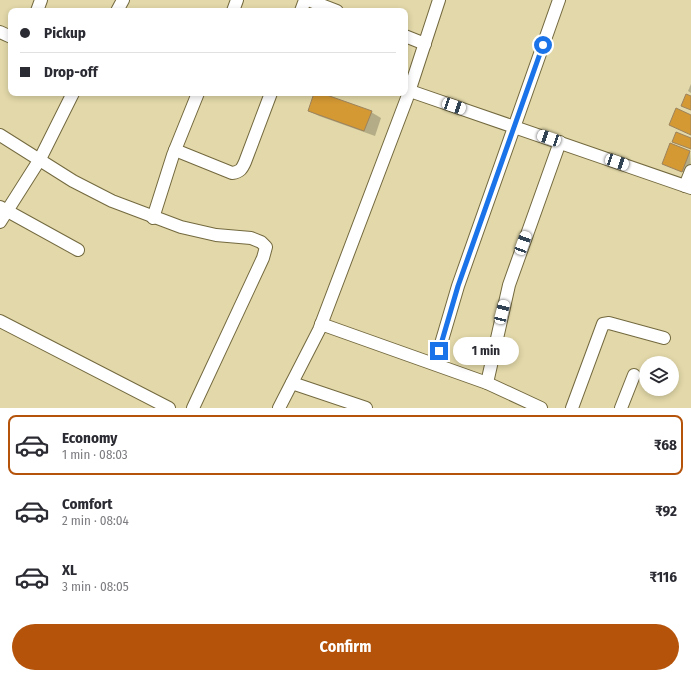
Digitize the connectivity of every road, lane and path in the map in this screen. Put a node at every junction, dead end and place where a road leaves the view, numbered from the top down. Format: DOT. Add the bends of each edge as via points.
graph roads {
  1 [pos="308,0"];
  2 [pos="439,0"];
  3 [pos="559,0"];
  4 [pos="329,8"];
  5 [pos="408,37"];
  6 [pos="425,44"];
  7 [pos="410,91"];
  8 [pos="72,96"];
  9 [pos="197,96"];
  10 [pos="270,96"];
  11 [pos="514,126"];
  12 [pos="0,135"];
  13 [pos="560,142"];
  14 [pos="175,150"];
  15 [pos="40,159"];
  16 [pos="691,171"];
  17 [pos="688,187"];
  18 [pos="4,209"];
  19 [pos="153,218"];
  20 [pos="0,222"];
  21 [pos="78,250"];
  22 [pos="0,321"];
  23 [pos="321,324"];
  24 [pos="664,338"];
  25 [pos="435,364"];
  26 [pos="634,374"];
  27 [pos="292,383"];
  28 [pos="487,383"];
  29 [pos="166,407"];
  30 [pos="193,408"];
  31 [pos="279,408"];
  32 [pos="366,408"];
  33 [pos="541,408"];
  34 [pos="572,408"];
  35 [pos="621,408"];
  1 -- 4 [label="street"];
  2 -- 6 [label="street"];
  3 -- 11 [label="street"];
  5 -- 6 [label="street"];
  6 -- 7 [label="street"];
  7 -- 11 [label="street"];
  7 -- 23 [label="street"];
  8 -- 15 [label="street"];
  9 -- 14 [label="street"];
  10 -- 14 [label="street" via="242,170 232,173"];
  11 -- 13 [label="street"];
  11 -- 25 [label="street" via="458,286"];
  12 -- 15 [label="street"];
  13 -- 17 [label="street"];
  13 -- 28 [label="street" via="509,285"];
  14 -- 19 [label="street"];
  15 -- 18 [label="street"];
  15 -- 19 [label="street" via="98,195"];
  16 -- 17 [label="street"];
  18 -- 20 [label="street"];
  18 -- 21 [label="street"];
  19 -- 30 [label="street" via="216,235 251,238 266,247"];
  22 -- 29 [label="street"];
  23 -- 25 [label="street"];
  23 -- 27 [label="street"];
  24 -- 34 [label="street" via="608,323 603,324"];
  25 -- 28 [label="street"];
  26 -- 35 [label="street"];
  27 -- 31 [label="street"];
  27 -- 32 [label="street"];
  28 -- 33 [label="street"];
}
